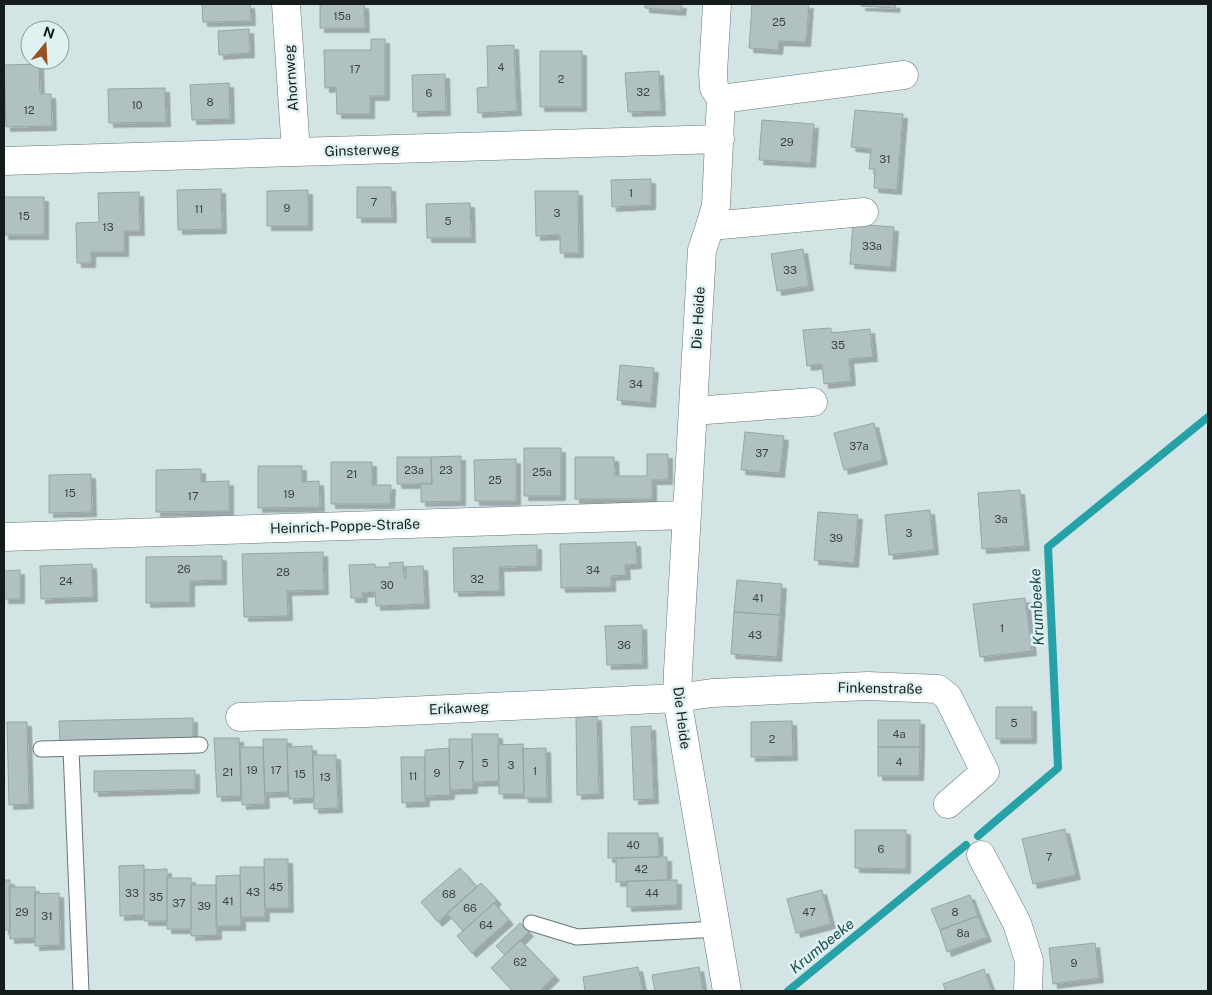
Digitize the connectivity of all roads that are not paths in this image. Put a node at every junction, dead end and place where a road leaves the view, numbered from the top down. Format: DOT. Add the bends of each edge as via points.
graph roads {
  1 [pos="286,4"];
  2 [pos="717,4"];
  3 [pos="904,75"];
  4 [pos="721,99"];
  5 [pos="720,139"];
  6 [pos="296,152"];
  7 [pos="4,160"];
  8 [pos="864,212"];
  9 [pos="710,226"];
  10 [pos="813,402"];
  11 [pos="692,411"];
  12 [pos="686,515"];
  13 [pos="4,537"];
  14 [pos="677,698"];
  15 [pos="240,717"];
  16 [pos="200,745"];
  17 [pos="41,749"];
  18 [pos="70,749"];
  19 [pos="948,804"];
  20 [pos="981,855"];
  21 [pos="531,923"];
  22 [pos="716,930"];
  23 [pos="81,991"];
  24 [pos="727,991"];
  25 [pos="1028,991"];
  1 -- 6 [label="street, Ahornweg"];
  2 -- 4 [label="street, Die Heide" via="713,73 714,88"];
  3 -- 4 [label="street"];
  4 -- 5 [label="street, Die Heide"];
  5 -- 6 [label="street, Ginsterweg"];
  5 -- 9 [label="street, Die Heide" via="716,205"];
  6 -- 7 [label="street, Ginsterweg"];
  8 -- 9 [label="street"];
  9 -- 11 [label="street, Die Heide" via="702,250"];
  10 -- 11 [label="street"];
  11 -- 12 [label="street, Die Heide"];
  12 -- 13 [label="street, Heinrich-Poppe-Straße"];
  12 -- 14 [label="street, Die Heide"];
  14 -- 15 [label="street, Erikaweg"];
  14 -- 19 [label="street, Finkenstraße" via="712,693 868,686 938,689 948,698 986,772"];
  14 -- 22 [label="street, Die Heide"];
  16 -- 18 [label="lane"];
  17 -- 18 [label="lane"];
  18 -- 23 [label="lane"];
  20 -- 25 [label="street" via="1017,922 1029,962"];
  21 -- 22 [label="lane" via="577,937"];
  22 -- 24 [label="street, Die Heide"];
}
